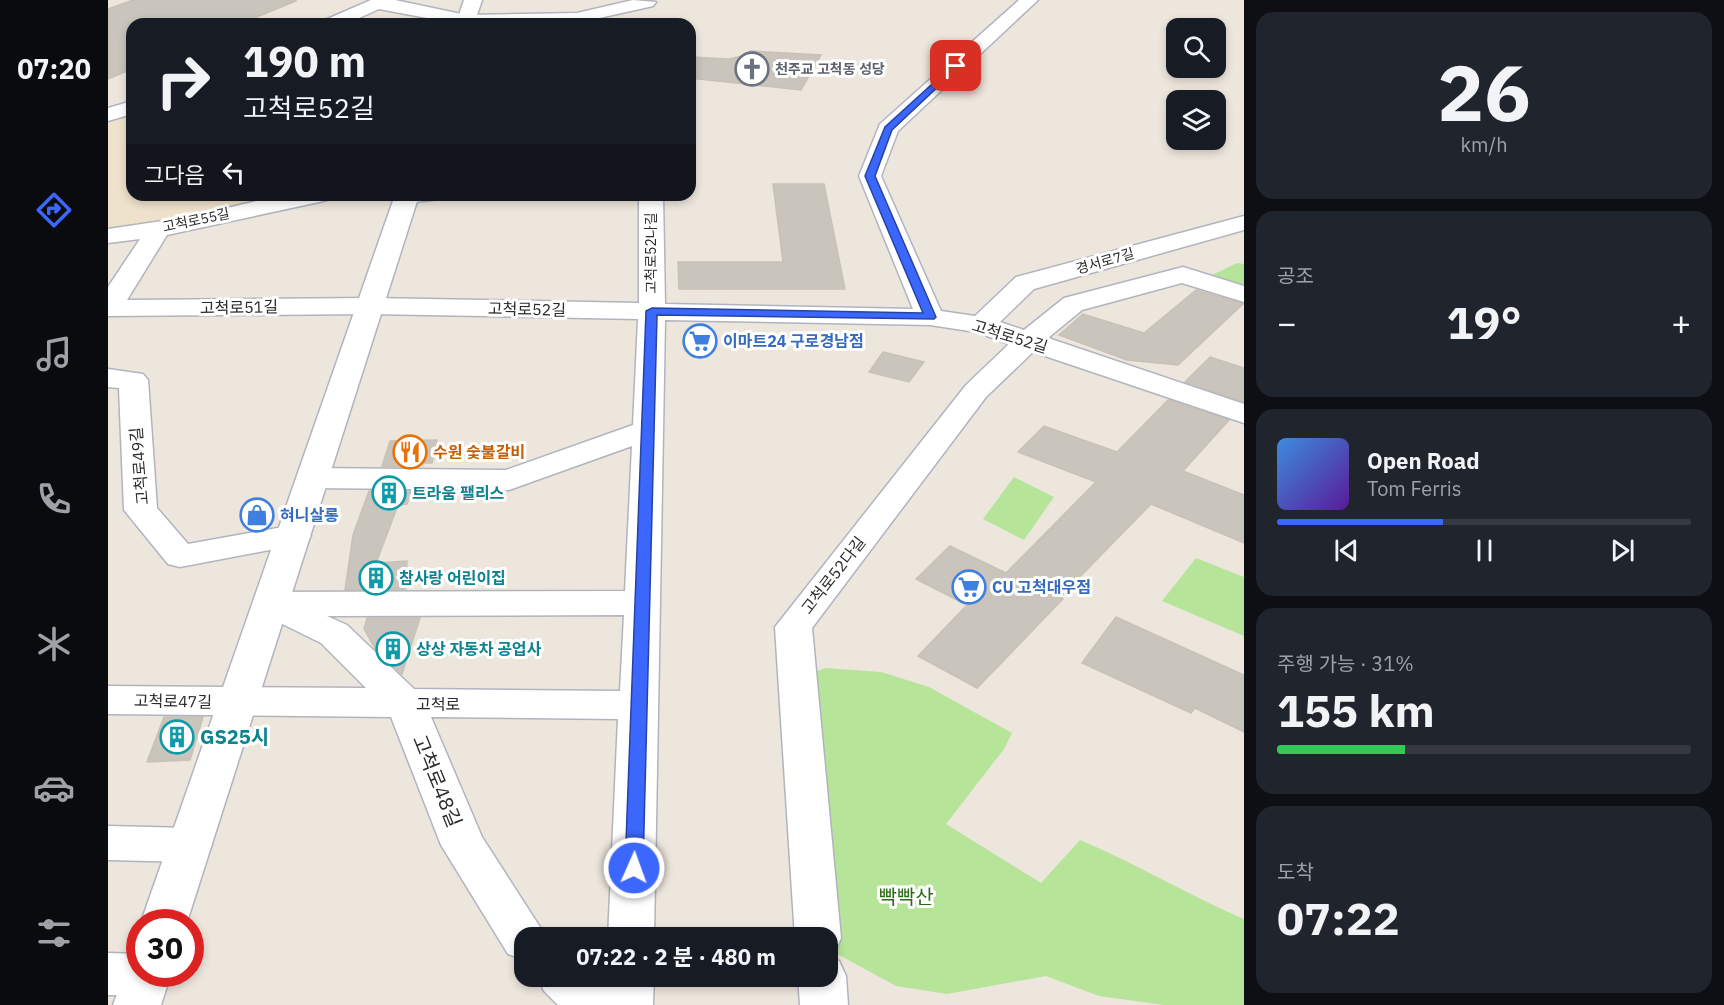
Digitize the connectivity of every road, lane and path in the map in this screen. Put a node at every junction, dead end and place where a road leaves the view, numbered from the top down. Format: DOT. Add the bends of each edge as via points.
graph roads {
  1 [pos="473,0"];
  2 [pos="1029,0"];
  3 [pos="647,1"];
  4 [pos="382,2"];
  5 [pos="345,18"];
  6 [pos="448,18"];
  7 [pos="466,18"];
  8 [pos="577,18"];
  9 [pos="648,18"];
  10 [pos="126,109"];
  11 [pos="108,115"];
  12 [pos="290,201"];
  13 [pos="405,201"];
  14 [pos="651,201"];
  15 [pos="1244,223"];
  16 [pos="159,228"];
  17 [pos="108,236"];
  18 [pos="1244,294"];
  19 [pos="371,306"];
  20 [pos="108,308"];
  21 [pos="652,311"];
  22 [pos="930,317"];
  23 [pos="981,325"];
  24 [pos="1028,341"];
  25 [pos="108,378"];
  26 [pos="1244,414"];
  27 [pos="648,430"];
  28 [pos="313,478"];
  29 [pos="294,536"];
  30 [pos="642,603"];
  31 [pos="271,604"];
  32 [pos="108,700"];
  33 [pos="238,703"];
  34 [pos="406,704"];
  35 [pos="639,705"];
  36 [pos="108,843"];
  37 [pos="190,845"];
  38 [pos="168,909"];
  39 [pos="517,927"];
  40 [pos="632,927"];
  41 [pos="817,927"];
  42 [pos="572,987"];
  43 [pos="630,987"];
  44 [pos="823,987"];
  45 [pos="591,1005"];
  46 [pos="629,1005"];
  47 [pos="824,1005"];
  1 -- 7 [label="street"];
  2 -- 22 [label="street" via="888,129 870,176"];
  3 -- 8 [label="street"];
  3 -- 9 [label="street"];
  4 -- 5 [label="street"];
  4 -- 6 [label="street"];
  10 -- 11 [label="street"];
  12 -- 16 [label="street, 고척로55길"];
  13 -- 19 [label="street"];
  14 -- 21 [label="street, 고척로52나길"];
  15 -- 23 [label="street, 경서로7길" via="1025,283"];
  16 -- 17 [label="street, 고척로55길"];
  16 -- 20 [label="street"];
  18 -- 24 [label="street, 고척로52다길" via="1183,275 1073,304"];
  19 -- 20 [label="street, 고척로51길"];
  19 -- 21 [label="street, 고척로52길"];
  19 -- 28 [label="street"];
  21 -- 22 [label="street, 고척로52길"];
  21 -- 27 [label="street, 고척로52나길"];
  22 -- 23 [label="street, 고척로52길"];
  23 -- 24 [label="street, 고척로52길"];
  24 -- 26 [label="street, 고척로52길"];
  24 -- 41 [label="street, 고척로52다길" via="976,391 793,627"];
  25 -- 29 [label="street, 고척로49길" via="133,380 141,510 180,556"];
  27 -- 28 [label="street" via="509,480"];
  27 -- 30 [label="street, 고척로52나길"];
  28 -- 29 [label="street"];
  29 -- 31 [label="street"];
  30 -- 31 [label="street"];
  30 -- 35 [label="street, 고척로52나길"];
  31 -- 33 [label="street"];
  31 -- 34 [label="street, 고척로48길" via="334,634"];
  32 -- 33 [label="street, 고척로47길"];
  33 -- 34 [label="street, 고척로"];
  33 -- 37 [label="street"];
  34 -- 35 [label="street, 고척로"];
  34 -- 39 [label="street, 고척로48길" via="463,845"];
  35 -- 40 [label="street, 고척로52나길"];
  36 -- 37 [label="street"];
  37 -- 38 [label="street"];
  42 -- 45 [label="street"];
  43 -- 46 [label="street"];
  44 -- 47 [label="street"];
}
